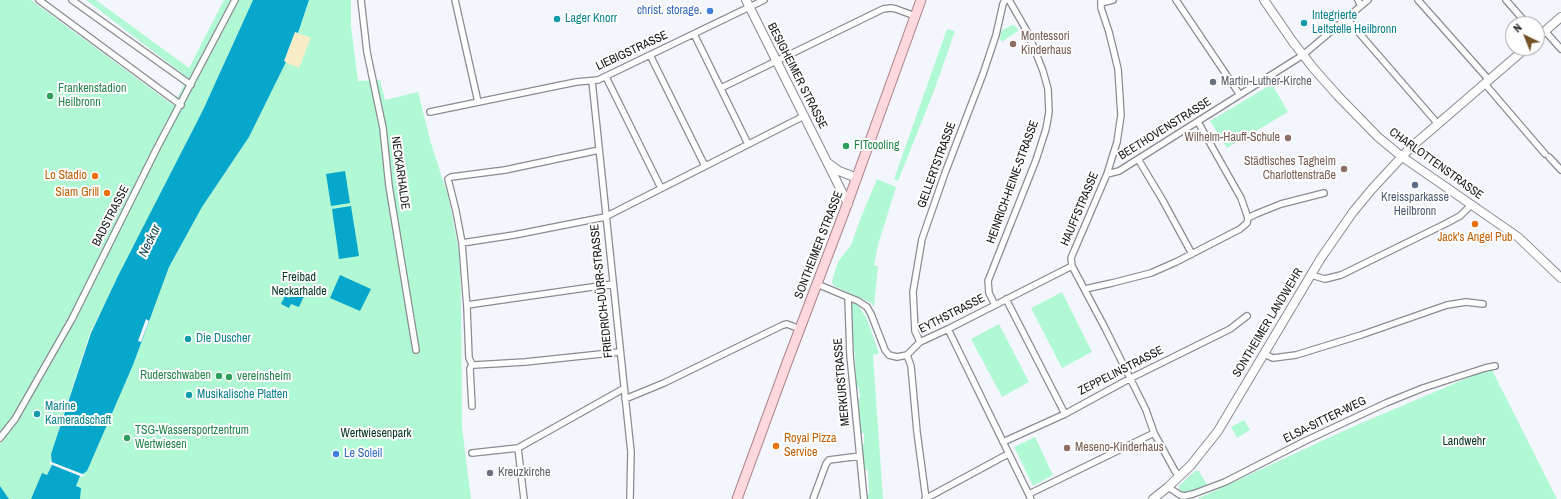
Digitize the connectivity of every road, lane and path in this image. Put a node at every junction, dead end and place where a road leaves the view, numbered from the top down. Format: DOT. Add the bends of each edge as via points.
graph roads {
  1 [pos="38,0"];
  2 [pos="72,0"];
  3 [pos="235,0"];
  4 [pos="361,0"];
  5 [pos="456,0"];
  6 [pos="764,0"];
  7 [pos="921,0"];
  8 [pos="1005,0"];
  9 [pos="1009,0"];
  10 [pos="1113,0"];
  11 [pos="1176,0"];
  12 [pos="1264,0"];
  13 [pos="1358,0"];
  14 [pos="1368,0"];
  15 [pos="1418,0"];
  16 [pos="1506,0"];
  17 [pos="1101,2"];
  18 [pos="748,3"];
  19 [pos="1361,6"];
  20 [pos="916,16"];
  21 [pos="1520,16"];
  22 [pos="1561,17"];
  23 [pos="1347,19"];
  24 [pos="1545,31"];
  25 [pos="694,34"];
  26 [pos="1561,49"];
  27 [pos="1302,55"];
  28 [pos="650,56"];
  29 [pos="1517,56"];
  30 [pos="776,61"];
  31 [pos="606,77"];
  32 [pos="592,82"];
  33 [pos="1487,82"];
  34 [pos="191,85"];
  35 [pos="721,88"];
  36 [pos="1240,95"];
  37 [pos="478,102"];
  38 [pos="180,105"];
  39 [pos="430,112"];
  40 [pos="804,116"];
  41 [pos="1198,122"];
  42 [pos="1438,124"];
  43 [pos="748,144"];
  44 [pos="599,150"];
  45 [pos="1402,156"];
  46 [pos="1138,159"];
  47 [pos="828,163"];
  48 [pos="705,166"];
  49 [pos="1561,170"];
  50 [pos="1107,174"];
  51 [pos="857,178"];
  52 [pos="660,188"];
  53 [pos="1324,193"];
  54 [pos="848,204"];
  55 [pos="1471,205"];
  56 [pos="605,217"];
  57 [pos="1248,218"];
  58 [pos="462,244"];
  59 [pos="1192,254"];
  60 [pos="1072,266"];
  61 [pos="1311,275"];
  62 [pos="1561,278"];
  63 [pos="613,284"];
  64 [pos="817,284"];
  65 [pos="1085,289"];
  66 [pos="848,297"];
  67 [pos="1006,299"];
  68 [pos="995,304"];
  69 [pos="1483,304"];
  70 [pos="467,305"];
  71 [pos="1247,316"];
  72 [pos="800,329"];
  73 [pos="948,329"];
  74 [pos="920,342"];
  75 [pos="416,350"];
  76 [pos="620,352"];
  77 [pos="1264,354"];
  78 [pos="907,355"];
  79 [pos="472,364"];
  80 [pos="1495,366"];
  81 [pos="1129,379"];
  82 [pos="624,390"];
  83 [pos="624,399"];
  84 [pos="472,406"];
  85 [pos="1064,414"];
  86 [pos="1154,433"];
  87 [pos="0,438"];
  88 [pos="1003,442"];
  89 [pos="518,448"];
  90 [pos="472,453"];
  91 [pos="1008,454"];
  92 [pos="860,456"];
  93 [pos="1179,476"];
  94 [pos="1168,487"];
  95 [pos="1030,496"];
  96 [pos="524,499"];
  97 [pos="630,499"];
  98 [pos="738,499"];
  99 [pos="813,499"];
  100 [pos="864,499"];
  101 [pos="926,499"];
  102 [pos="1153,499"];
  1 -- 38 [label="street"];
  2 -- 34 [label="street"];
  3 -- 34 [label="street, BADSTRASSE"];
  4 -- 75 [label="street, NECKARHALDE" via="367,52 383,128 389,186"];
  5 -- 37 [label="street"];
  6 -- 18 [label="street, LIEBIGSTRASSE"];
  7 -- 20 [label="main road, SONTHEIMER STRASSE"];
  8 -- 74 [label="street, GELLERTSTRASSE" via="988,61 922,239 913,292 915,331"];
  9 -- 68 [label="street, HEINRICH-HEINE-STRASSE" via="1028,32 1043,71 1048,89 1049,112 1036,160 988,281 989,293"];
  10 -- 17 [label="street"];
  11 -- 36 [label="street"];
  12 -- 27 [label="street, CHARLOTTENSTRASSE"];
  13 -- 19 [label="street"];
  14 -- 19 [label="street, BEETHOVENSTRASSE"];
  15 -- 33 [label="street"];
  16 -- 21 [label="street"];
  17 -- 50 [label="street, HAUFFSTRASSE" via="1100,8 1118,69 1122,107 1117,142"];
  18 -- 25 [label="street, LIEBIGSTRASSE"];
  18 -- 30 [label="street, BESIGHEIMER STRASSE"];
  19 -- 23 [label="street, BEETHOVENSTRASSE"];
  20 -- 30 [label="street" via="896,9 883,9"];
  20 -- 51 [label="main road, SONTHEIMER STRASSE"];
  22 -- 24 [label="street"];
  23 -- 27 [label="street, BEETHOVENSTRASSE"];
  23 -- 42 [label="street"];
  24 -- 26 [label="street"];
  25 -- 28 [label="street, LIEBIGSTRASSE"];
  25 -- 35 [label="street"];
  27 -- 36 [label="street, BEETHOVENSTRASSE"];
  27 -- 45 [label="street, CHARLOTTENSTRASSE" via="1378,137"];
  28 -- 31 [label="street, LIEBIGSTRASSE"];
  28 -- 48 [label="street"];
  29 -- 33 [label="street, SONTHEIMER LANDWEHR"];
  30 -- 35 [label="street"];
  30 -- 40 [label="street, BESIGHEIMER STRASSE"];
  31 -- 32 [label="street, LIEBIGSTRASSE"];
  31 -- 52 [label="street"];
  32 -- 37 [label="street, LIEBIGSTRASSE" via="576,82"];
  32 -- 44 [label="street, FRIEDRICH-DÜRR-STRASSE"];
  33 -- 42 [label="street, SONTHEIMER LANDWEHR"];
  33 -- 49 [label="street"];
  34 -- 38 [label="street, BADSTRASSE"];
  35 -- 43 [label="street"];
  36 -- 41 [label="street, BEETHOVENSTRASSE"];
  37 -- 39 [label="street, LIEBIGSTRASSE"];
  38 -- 87 [label="street, BADSTRASSE" via="72,319 15,419"];
  40 -- 43 [label="street"];
  40 -- 47 [label="street, BESIGHEIMER STRASSE"];
  41 -- 46 [label="street, BEETHOVENSTRASSE"];
  41 -- 57 [label="street" via="1241,198"];
  42 -- 45 [label="street, SONTHEIMER LANDWEHR"];
  43 -- 48 [label="street"];
  44 -- 56 [label="street, FRIEDRICH-DÜRR-STRASSE"];
  44 -- 58 [label="street" via="448,179"];
  45 -- 55 [label="street, CHARLOTTENSTRASSE"];
  45 -- 61 [label="street, SONTHEIMER LANDWEHR" via="1353,212"];
  46 -- 50 [label="street, BEETHOVENSTRASSE" via="1119,171"];
  46 -- 59 [label="street"];
  47 -- 51 [label="street" via="839,171"];
  47 -- 54 [label="street, BESIGHEIMER STRASSE"];
  48 -- 52 [label="street"];
  50 -- 60 [label="street, HAUFFSTRASSE" via="1070,258"];
  51 -- 54 [label="main road, SONTHEIMER STRASSE"];
  52 -- 56 [label="street"];
  53 -- 57 [label="street" via="1281,204"];
  54 -- 64 [label="main road, SONTHEIMER STRASSE"];
  55 -- 61 [label="street" via="1460,216 1342,275 1325,279"];
  55 -- 62 [label="street, CHARLOTTENSTRASSE" via="1518,236"];
  56 -- 58 [label="street"];
  56 -- 63 [label="street, FRIEDRICH-DÜRR-STRASSE"];
  57 -- 59 [label="street" via="1240,229"];
  58 -- 70 [label="street"];
  59 -- 65 [label="street" via="1151,273"];
  60 -- 65 [label="street, HAUFFSTRASSE"];
  60 -- 67 [label="street, EYTHSTRASSE"];
  61 -- 77 [label="street, SONTHEIMER LANDWEHR"];
  63 -- 70 [label="street"];
  63 -- 76 [label="street, FRIEDRICH-DÜRR-STRASSE"];
  64 -- 66 [label="street"];
  64 -- 72 [label="main road, SONTHEIMER STRASSE"];
  65 -- 81 [label="street, HAUFFSTRASSE"];
  66 -- 78 [label="street" via="869,310 887,353 897,357"];
  66 -- 92 [label="street, MERKURSTRASSE" via="850,355"];
  67 -- 68 [label="street, EYTHSTRASSE"];
  67 -- 85 [label="street"];
  68 -- 73 [label="street, EYTHSTRASSE"];
  69 -- 77 [label="street" via="1466,302 1447,305 1301,354 1273,358"];
  70 -- 79 [label="street" via="469,358"];
  71 -- 81 [label="street, ZEPPELINSTRASSE" via="1230,329"];
  72 -- 83 [label="street" via="783,324 664,383"];
  72 -- 98 [label="main road, SONTHEIMER STRASSE"];
  73 -- 74 [label="street, EYTHSTRASSE"];
  73 -- 88 [label="street"];
  74 -- 78 [label="street, EYTHSTRASSE"];
  76 -- 79 [label="street" via="525,362"];
  76 -- 82 [label="street, FRIEDRICH-DÜRR-STRASSE"];
  77 -- 93 [label="street, SONTHEIMER LANDWEHR" via="1218,431"];
  78 -- 101 [label="street" via="911,366"];
  79 -- 84 [label="street"];
  80 -- 94 [label="street, ELSA-SITTER-WEG" via="1423,388 1386,403 1203,491 1184,496"];
  81 -- 85 [label="street, ZEPPELINSTRASSE"];
  81 -- 86 [label="street, HAUFFSTRASSE" via="1146,410"];
  82 -- 83 [label="street, FRIEDRICH-DÜRR-STRASSE"];
  82 -- 89 [label="street"];
  83 -- 97 [label="street, FRIEDRICH-DÜRR-STRASSE" via="631,452"];
  85 -- 88 [label="street, ZEPPELINSTRASSE"];
  86 -- 93 [label="street, HAUFFSTRASSE"];
  86 -- 95 [label="street"];
  88 -- 91 [label="street"];
  89 -- 90 [label="street"];
  89 -- 96 [label="street"];
  91 -- 95 [label="street"];
  91 -- 101 [label="street"];
  92 -- 99 [label="street" via="829,460"];
  92 -- 100 [label="street, MERKURSTRASSE"];
  93 -- 94 [label="street, SONTHEIMER LANDWEHR"];
  94 -- 102 [label="street, SONTHEIMER LANDWEHR"];
}
